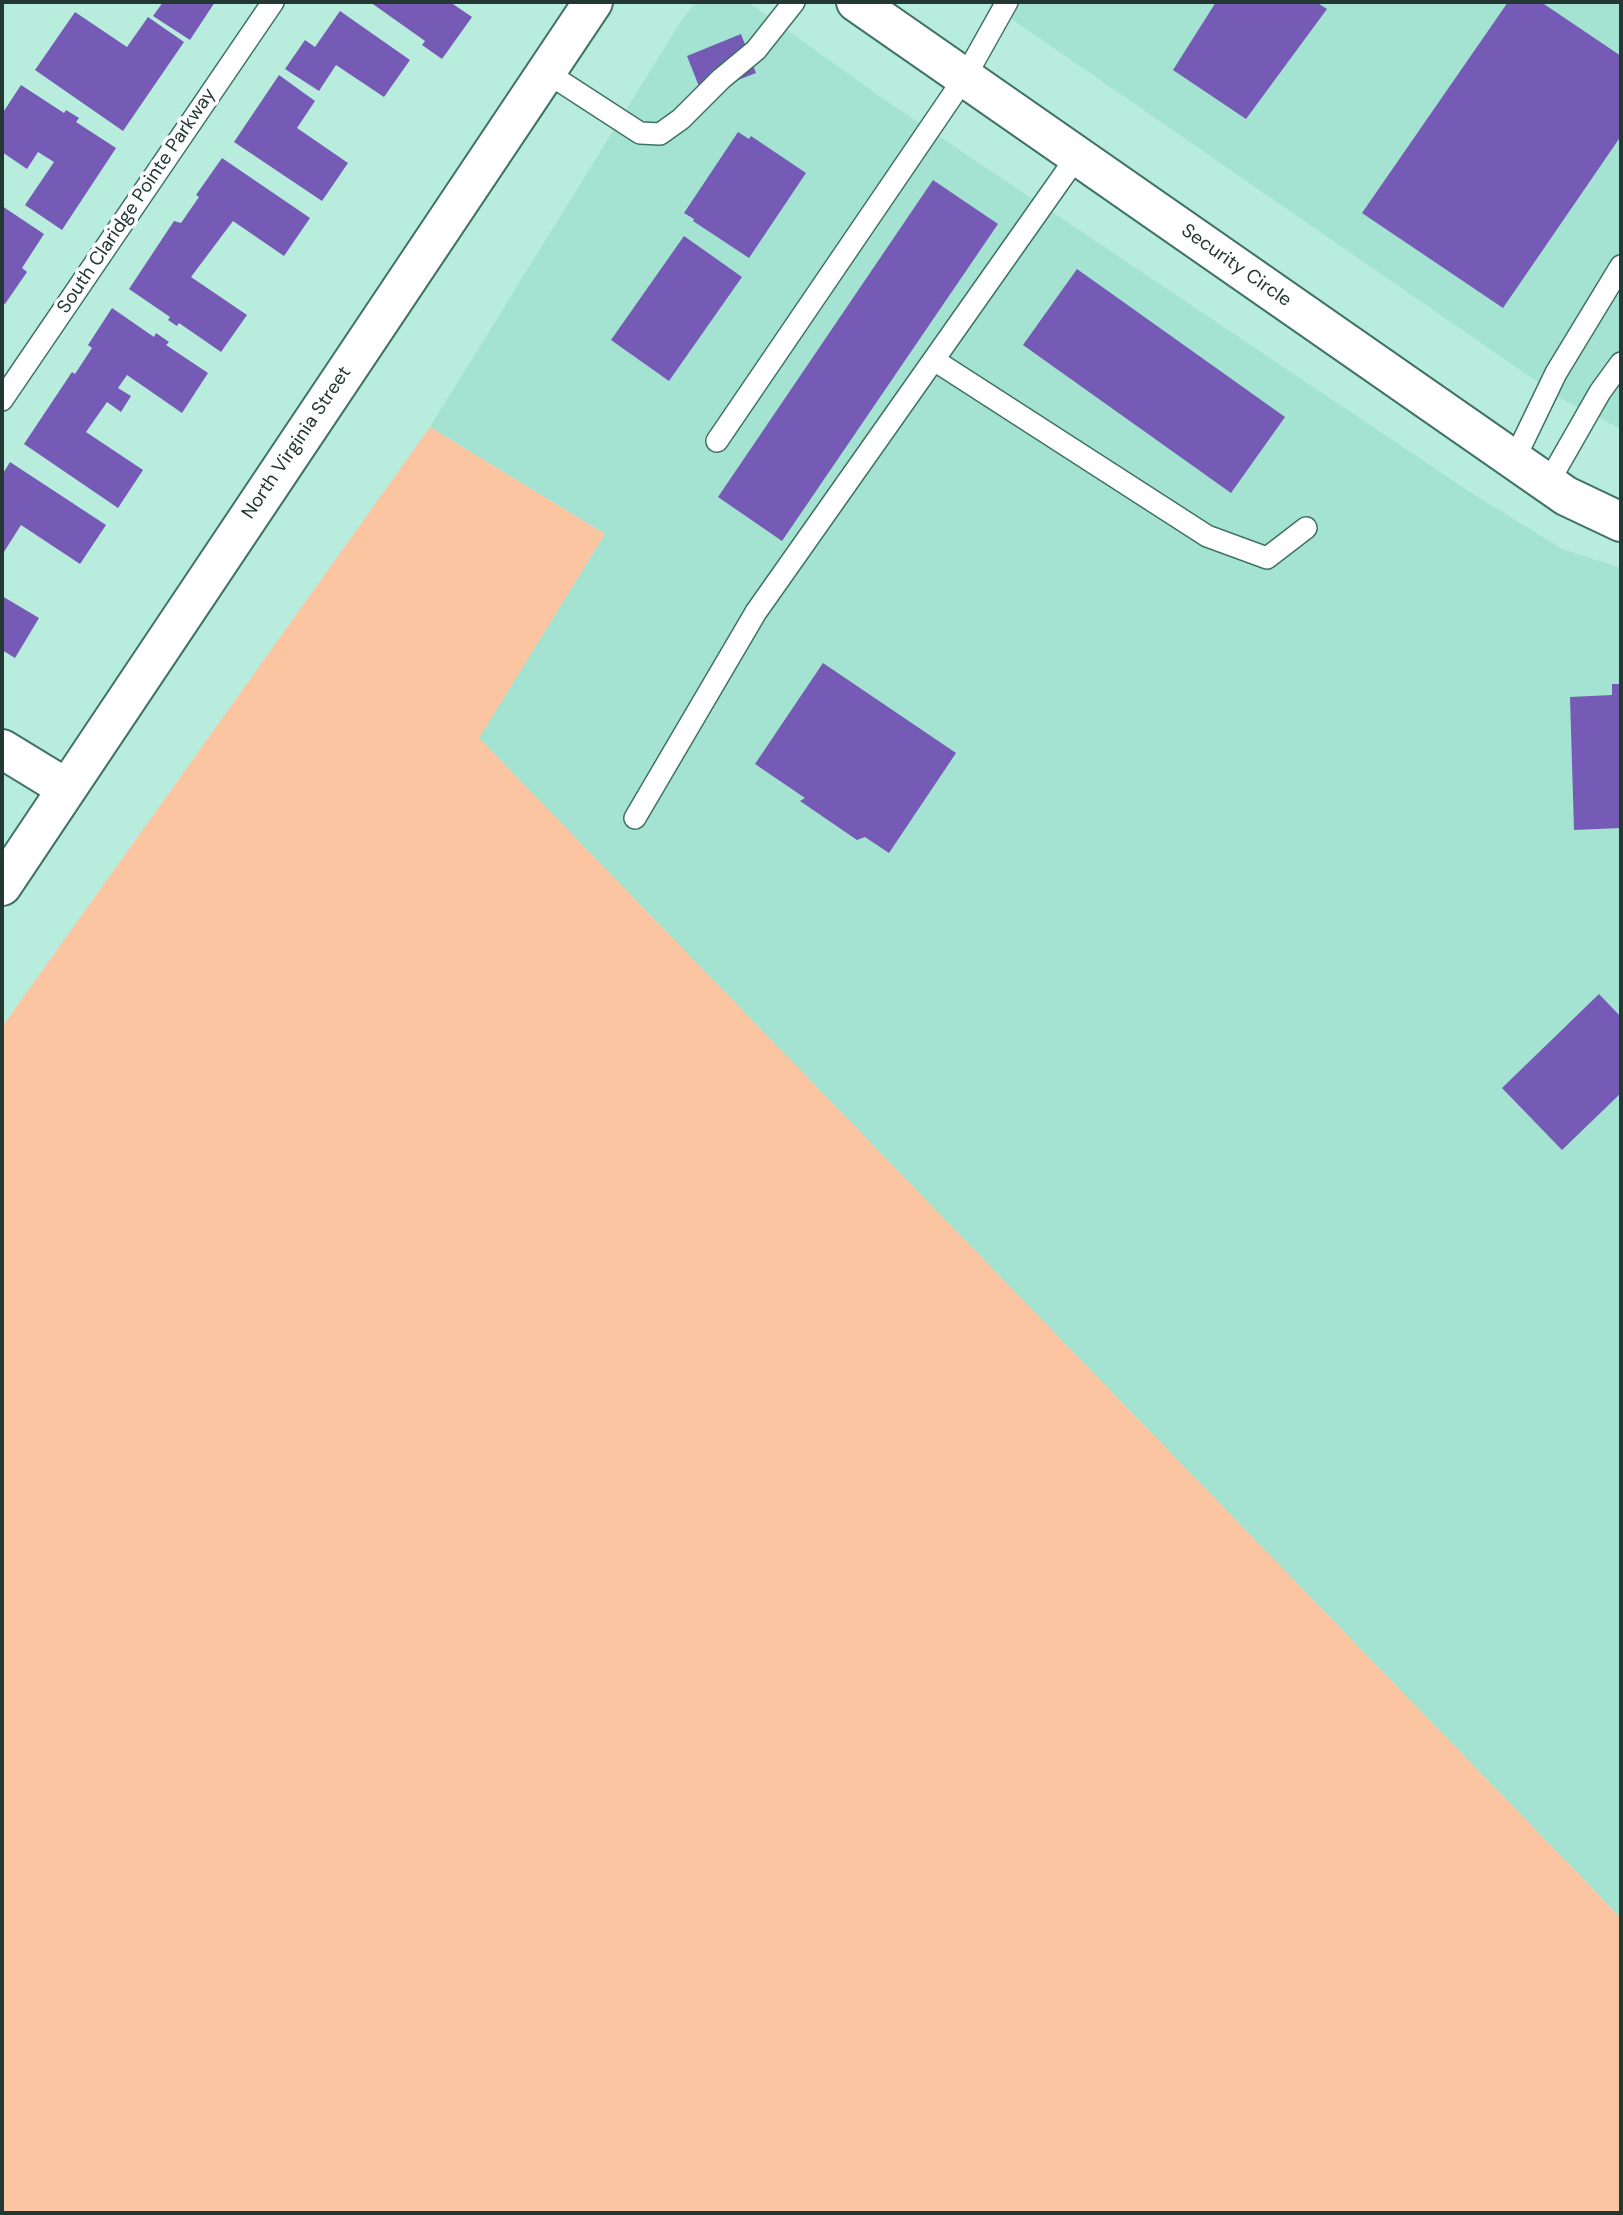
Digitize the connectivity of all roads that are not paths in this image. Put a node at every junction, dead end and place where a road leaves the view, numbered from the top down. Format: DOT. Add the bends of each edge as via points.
graph roads {
  1 [pos="273,2"];
  2 [pos="593,2"];
  3 [pos="794,2"];
  4 [pos="856,2"];
  5 [pos="1007,2"];
  6 [pos="546,72"];
  7 [pos="965,77"];
  8 [pos="1078,155"];
  9 [pos="1621,266"];
  10 [pos="934,360"];
  11 [pos="1621,363"];
  12 [pos="2,400"];
  13 [pos="717,441"];
  14 [pos="1514,460"];
  15 [pos="1548,483"];
  16 [pos="1621,522"];
  17 [pos="1306,528"];
  18 [pos="2,749"];
  19 [pos="66,788"];
  20 [pos="635,818"];
  21 [pos="2,886"];
  1 -- 12 [label="lane, South Claridge Pointe Parkway"];
  2 -- 6 [label="main road, North Virginia Street"];
  3 -- 6 [label="lane" via="756,50 660,134 640,133"];
  4 -- 7 [label="main road, Security Circle"];
  5 -- 7 [label="lane"];
  6 -- 19 [label="main road, North Virginia Street"];
  7 -- 8 [label="main road, Security Circle"];
  7 -- 13 [label="lane"];
  8 -- 10 [label="lane"];
  8 -- 14 [label="main road, Security Circle"];
  9 -- 14 [label="lane" via="1556,373"];
  10 -- 17 [label="lane" via="1207,536 1267,558"];
  10 -- 20 [label="lane" via="756,612"];
  11 -- 15 [label="lane"];
  14 -- 15 [label="main road, Security Circle"];
  15 -- 16 [label="main road, Security Circle"];
  18 -- 19 [label="main road"];
  19 -- 21 [label="main road, North Virginia Street"];
}
